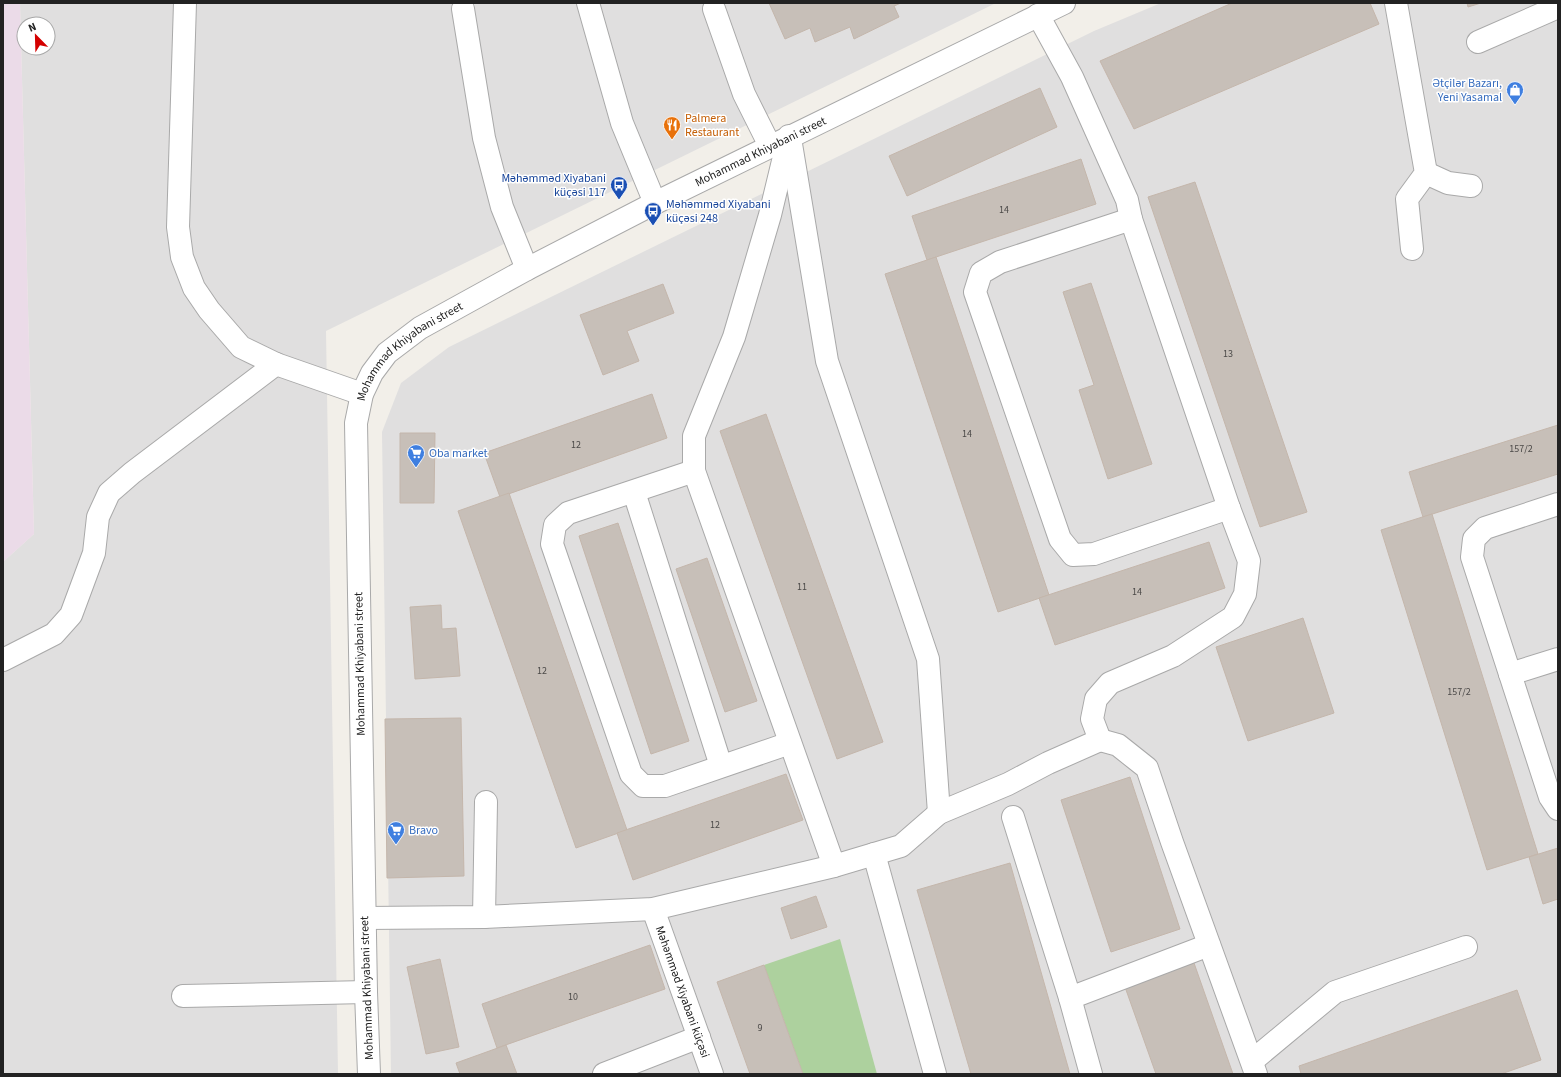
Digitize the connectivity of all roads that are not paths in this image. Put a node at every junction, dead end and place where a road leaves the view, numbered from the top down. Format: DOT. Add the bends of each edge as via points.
graph roads {
  1 [pos="185,3"];
  2 [pos="588,3"];
  3 [pos="1064,3"];
  4 [pos="1396,3"];
  5 [pos="1558,7"];
  6 [pos="463,9"];
  7 [pos="714,9"];
  8 [pos="1038,15"];
  9 [pos="1478,42"];
  10 [pos="789,136"];
  11 [pos="770,146"];
  12 [pos="1426,173"];
  13 [pos="1471,186"];
  14 [pos="655,203"];
  15 [pos="1131,219"];
  16 [pos="1412,249"];
  17 [pos="527,269"];
  18 [pos="276,364"];
  19 [pos="362,394"];
  20 [pos="694,471"];
  21 [pos="634,492"];
  22 [pos="1558,504"];
  23 [pos="1229,508"];
  24 [pos="1558,659"];
  25 [pos="3,660"];
  26 [pos="1510,674"];
  27 [pos="1100,740"];
  28 [pos="790,743"];
  29 [pos="722,766"];
  30 [pos="486,802"];
  31 [pos="1558,809"];
  32 [pos="939,813"];
  33 [pos="1013,817"];
  34 [pos="874,854"];
  35 [pos="834,866"];
  36 [pos="653,909"];
  37 [pos="484,917"];
  38 [pos="365,918"];
  39 [pos="1209,945"];
  40 [pos="1466,947"];
  41 [pos="366,992"];
  42 [pos="183,996"];
  43 [pos="1070,998"];
  44 [pos="699,1037"];
  45 [pos="1254,1068"];
  46 [pos="369,1074"];
  47 [pos="604,1074"];
  48 [pos="712,1074"];
  49 [pos="935,1074"];
  50 [pos="1091,1074"];
  1 -- 18 [label="street" via="178,227 182,256 194,288 241,348"];
  2 -- 14 [label="street" via="622,123"];
  3 -- 8 [label="street, Mohammad Khiyabani street"];
  4 -- 12 [label="street"];
  5 -- 9 [label="street"];
  6 -- 17 [label="street" via="484,138 502,207"];
  7 -- 11 [label="street" via="744,94"];
  8 -- 10 [label="street, Mohammad Khiyabani street"];
  8 -- 15 [label="street" via="1098,132 1127,200"];
  10 -- 11 [label="street, Mohammad Khiyabani street"];
  10 -- 20 [label="street" via="770,215 734,337 694,436"];
  10 -- 32 [label="street" via="827,361 928,659"];
  11 -- 14 [label="street, Mohammad Khiyabani street"];
  12 -- 13 [label="street" via="1448,183"];
  12 -- 16 [label="street" via="1407,199"];
  14 -- 17 [label="street, Mohammad Khiyabani street"];
  15 -- 23 [label="street"];
  15 -- 23 [label="street" via="1000,262 981,273 974,292 1060,539 1072,555 1094,554"];
  17 -- 19 [label="street, Mohammad Khiyabani street" via="414,332 387,353 372,373"];
  18 -- 19 [label="street"];
  18 -- 25 [label="street" via="109,493 98,517 94,553 71,615 54,634"];
  19 -- 38 [label="street, Mohammad Khiyabani street" via="356,423"];
  20 -- 21 [label="street"];
  20 -- 28 [label="street"];
  21 -- 29 [label="street"];
  21 -- 29 [label="street" via="568,514 555,525 552,544 631,774 643,786 665,786"];
  22 -- 26 [label="street" via="1485,528 1474,539 1472,557"];
  23 -- 27 [label="street" via="1249,561 1245,594 1233,617 1173,656 1110,683 1096,699 1092,719"];
  24 -- 26 [label="street"];
  26 -- 31 [label="street" via="1550,797"];
  27 -- 32 [label="street" via="1008,784"];
  27 -- 39 [label="street" via="1118,745 1147,768"];
  28 -- 29 [label="street"];
  28 -- 35 [label="street"];
  30 -- 37 [label="street"];
  32 -- 34 [label="street" via="901,846"];
  33 -- 43 [label="street"];
  34 -- 35 [label="street"];
  34 -- 49 [label="street"];
  35 -- 36 [label="street"];
  36 -- 37 [label="street"];
  36 -- 44 [label="street, Məhəmməd Xiyabani küçəsi"];
  37 -- 38 [label="street"];
  38 -- 41 [label="street, Mohammad Khiyabani street"];
  39 -- 43 [label="street"];
  39 -- 45 [label="street"];
  40 -- 45 [label="street" via="1335,992"];
  41 -- 42 [label="street"];
  41 -- 46 [label="street, Mohammad Khiyabani street"];
  43 -- 50 [label="street"];
  44 -- 47 [label="street"];
  44 -- 48 [label="street, Məhəmməd Xiyabani küçəsi"];
}
